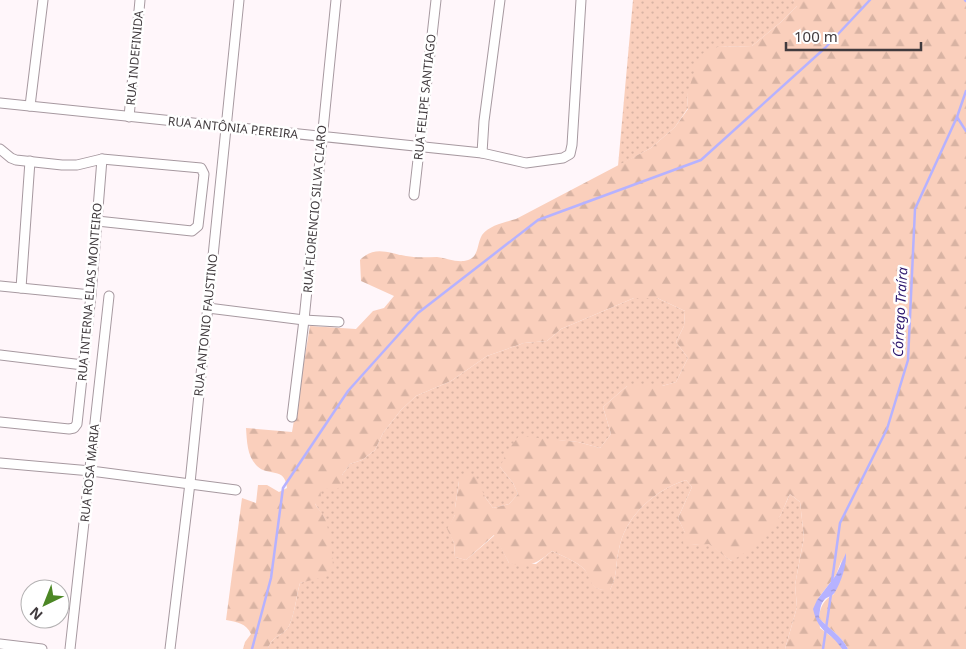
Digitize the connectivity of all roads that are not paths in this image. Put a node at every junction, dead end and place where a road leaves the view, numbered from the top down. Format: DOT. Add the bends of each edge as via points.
graph roads {
  1 [pos="43,0"];
  2 [pos="140,0"];
  3 [pos="239,0"];
  4 [pos="336,0"];
  5 [pos="436,0"];
  6 [pos="500,0"];
  7 [pos="581,0"];
  8 [pos="0,103"];
  9 [pos="30,106"];
  10 [pos="130,117"];
  11 [pos="226,128"];
  12 [pos="321,137"];
  13 [pos="420,147"];
  14 [pos="0,149"];
  15 [pos="482,153"];
  16 [pos="102,159"];
  17 [pos="30,161"];
  18 [pos="414,195"];
  19 [pos="97,221"];
  20 [pos="0,286"];
  21 [pos="20,288"];
  22 [pos="91,296"];
  23 [pos="110,296"];
  24 [pos="208,308"];
  25 [pos="304,320"];
  26 [pos="339,322"];
  27 [pos="0,355"];
  28 [pos="83,365"];
  29 [pos="292,417"];
  30 [pos="0,422"];
  31 [pos="0,463"];
  32 [pos="91,471"];
  33 [pos="190,483"];
  34 [pos="236,490"];
  35 [pos="0,644"];
  36 [pos="42,649"];
  37 [pos="70,649"];
  38 [pos="170,649"];
  1 -- 9 [label="street"];
  2 -- 10 [label="street, RUA INDEFINIDA"];
  3 -- 11 [label="street, RUA ANTONIO FAUSTINO"];
  4 -- 12 [label="street, RUA FLORENCIO SILVA CLARO"];
  5 -- 13 [label="street, RUA FELIPE SANTIAGO"];
  6 -- 15 [label="street"];
  7 -- 15 [label="street, RUA ANTÔNIA PEREIRA" via="570,154 564,158 526,163"];
  8 -- 9 [label="street, RUA ANTÔNIA PEREIRA"];
  9 -- 10 [label="street, RUA ANTÔNIA PEREIRA"];
  10 -- 11 [label="street, RUA ANTÔNIA PEREIRA"];
  11 -- 12 [label="street, RUA ANTÔNIA PEREIRA"];
  11 -- 24 [label="street, RUA ANTONIO FAUSTINO"];
  12 -- 13 [label="street, RUA ANTÔNIA PEREIRA"];
  12 -- 25 [label="street, RUA FLORENCIO SILVA CLARO"];
  13 -- 15 [label="street, RUA ANTÔNIA PEREIRA"];
  13 -- 18 [label="street, RUA FELIPE SANTIAGO"];
  14 -- 17 [label="street" via="11,158"];
  16 -- 17 [label="street" via="77,165"];
  16 -- 19 [label="street, RUA INTERNA ELIAS MONTEIRO"];
  16 -- 19 [label="street" via="201,168 204,174 195,229"];
  17 -- 21 [label="street"];
  19 -- 22 [label="street, RUA INTERNA ELIAS MONTEIRO"];
  20 -- 21 [label="street"];
  21 -- 22 [label="street"];
  22 -- 28 [label="street, RUA INTERNA ELIAS MONTEIRO"];
  23 -- 32 [label="street, RUA ROSA MARIA"];
  24 -- 25 [label="street"];
  24 -- 33 [label="street, RUA ANTONIO FAUSTINO"];
  25 -- 26 [label="street"];
  25 -- 29 [label="street, RUA FLORENCIO SILVA CLARO"];
  27 -- 28 [label="street"];
  28 -- 30 [label="street, RUA INTERNA ELIAS MONTEIRO" via="74,428"];
  31 -- 32 [label="street"];
  32 -- 33 [label="street"];
  32 -- 37 [label="street, RUA ROSA MARIA"];
  33 -- 34 [label="street"];
  33 -- 38 [label="street, RUA ANTONIO FAUSTINO"];
  35 -- 36 [label="street"];
}
